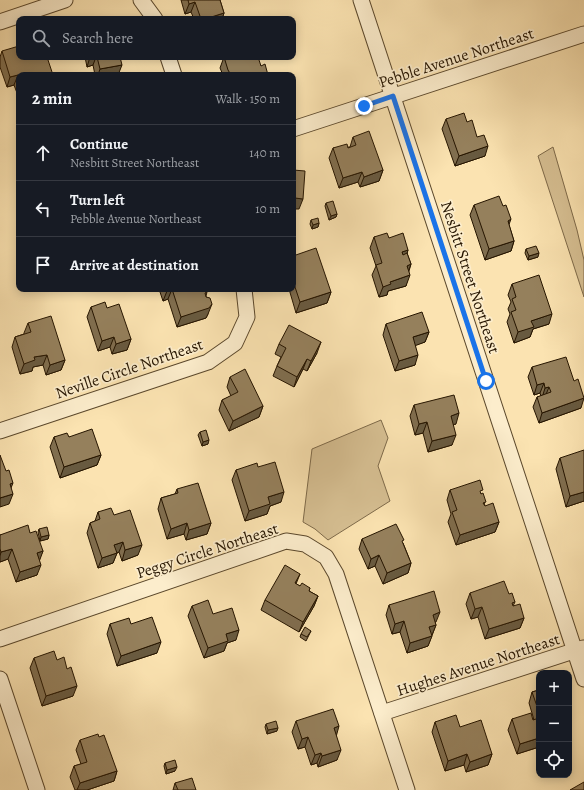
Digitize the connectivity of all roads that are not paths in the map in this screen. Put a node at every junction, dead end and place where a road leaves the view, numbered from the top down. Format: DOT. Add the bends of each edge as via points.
graph roads {
  1 [pos="65,0"];
  2 [pos="142,0"];
  3 [pos="361,0"];
  4 [pos="18,16"];
  5 [pos="153,16"];
  6 [pos="16,17"];
  7 [pos="0,22"];
  8 [pos="584,34"];
  9 [pos="169,60"];
  10 [pos="173,72"];
  11 [pos="393,96"];
  12 [pos="296,128"];
  13 [pos="244,292"];
  14 [pos="0,431"];
  15 [pos="0,639"];
  16 [pos="579,650"];
  17 [pos="0,679"];
  18 [pos="584,679"];
  19 [pos="382,713"];
  20 [pos="37,790"];
  21 [pos="407,790"];
  1 -- 4 [label="street"];
  2 -- 5 [label="street"];
  3 -- 11 [label="street, Nesbitt Street Northeast"];
  6 -- 7 [label="street"];
  8 -- 11 [label="street, Pebble Avenue Northeast"];
  9 -- 10 [label="street"];
  11 -- 12 [label="street, Pebble Avenue Northeast"];
  11 -- 16 [label="street, Nesbitt Street Northeast"];
  13 -- 14 [label="street, Neville Circle Northeast" via="247,318 235,343 208,362"];
  15 -- 19 [label="street, Peggy Circle Northeast" via="286,541 304,544 326,557 336,574"];
  16 -- 18 [label="street, Nesbitt Street Northeast"];
  16 -- 19 [label="street, Hughes Avenue Northeast"];
  17 -- 20 [label="street"];
  19 -- 21 [label="street, Peggy Circle Northeast"];
}
